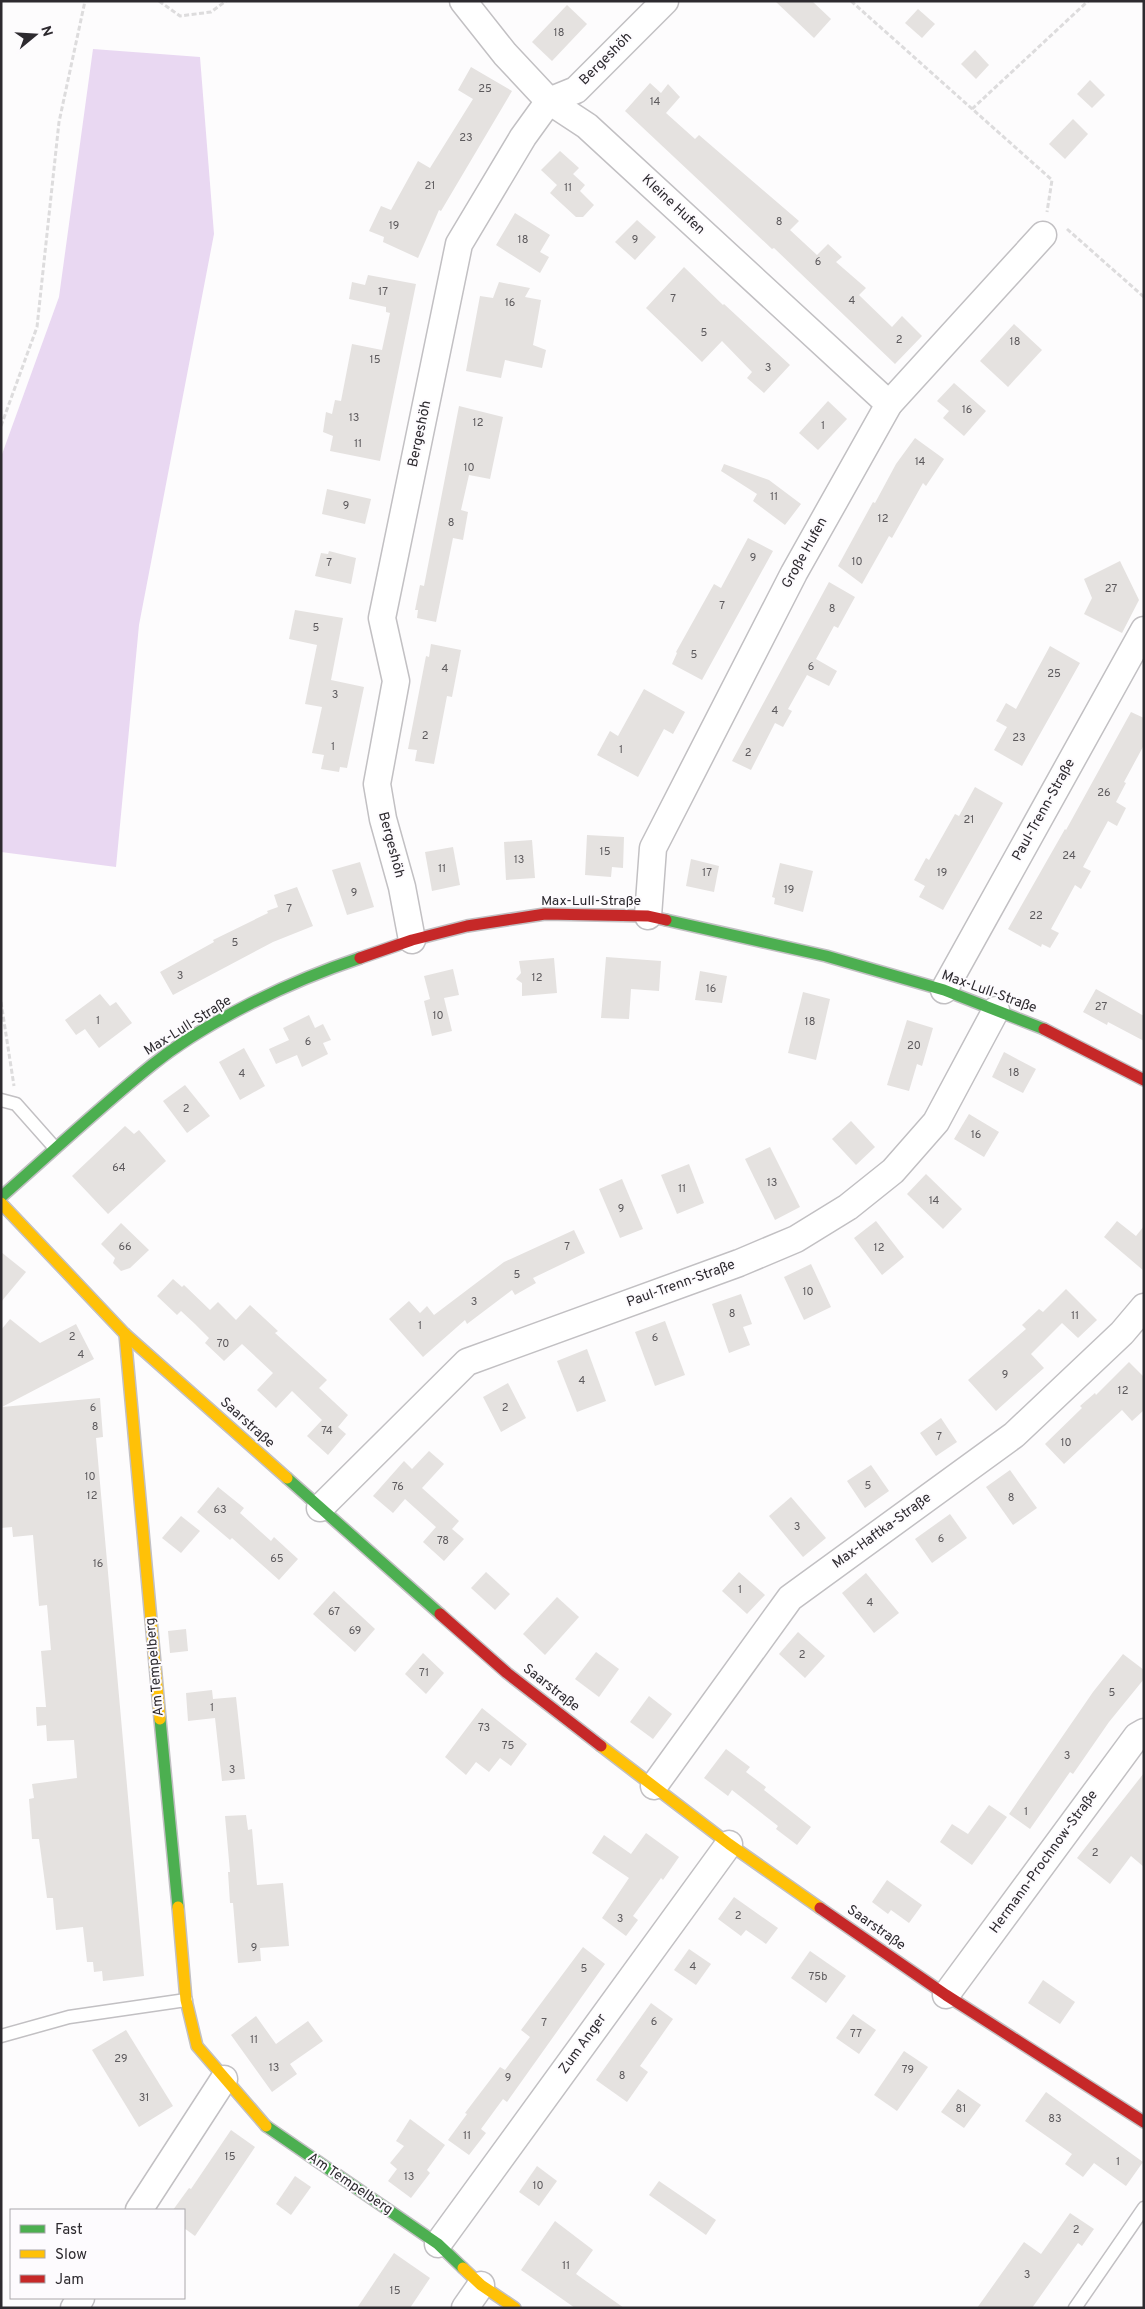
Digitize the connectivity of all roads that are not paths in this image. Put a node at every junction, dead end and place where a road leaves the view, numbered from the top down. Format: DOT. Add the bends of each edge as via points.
graph roads {
  1 [pos="463,1"];
  2 [pos="664,1"];
  3 [pos="549,101"];
  4 [pos="1052,230"];
  5 [pos="889,404"];
  6 [pos="1144,630"];
  7 [pos="648,916"];
  8 [pos="412,940"];
  9 [pos="944,990"];
  10 [pos="996,1010"];
  11 [pos="1144,1080"];
  12 [pos="1,1100"];
  13 [pos="55,1148"];
  14 [pos="1,1197"];
  15 [pos="1,1203"];
  16 [pos="1144,1307"];
  17 [pos="125,1334"];
  18 [pos="320,1508"];
  19 [pos="1144,1732"];
  20 [pos="654,1786"];
  21 [pos="728,1844"];
  22 [pos="946,1995"];
  23 [pos="186,2000"];
  24 [pos="1,2036"];
  25 [pos="224,2079"];
  26 [pos="1144,2122"];
  27 [pos="1144,2208"];
  28 [pos="140,2209"];
  29 [pos="438,2244"];
  30 [pos="481,2285"];
  31 [pos="465,2308"];
  32 [pos="515,2308"];
  33 [pos="1075,2308"];
  1 -- 3 [label="street, Kleine Hufen" via="505,54"];
  2 -- 3 [label="street, Bergeshöh" via="576,90"];
  3 -- 5 [label="street, Kleine Hufen" via="587,126"];
  3 -- 8 [label="street, Bergeshöh" via="523,137 459,244 384,604 382,618 396,681 377,784"];
  4 -- 5 [label="street, Große Hufen"];
  5 -- 7 [label="street, Große Hufen" via="794,572 654,848"];
  6 -- 9 [label="street, Paul-Trenn-Straße"];
  7 -- 8 [label="street, Max-Lull-Straße" via="545,914 467,926"];
  7 -- 9 [label="street, Max-Lull-Straße" via="826,956"];
  8 -- 13 [label="street, Max-Lull-Straße" via="311,977 218,1021 153,1064"];
  9 -- 10 [label="street, Max-Lull-Straße"];
  10 -- 11 [label="street, Max-Lull-Straße" via="1031,1022"];
  10 -- 18 [label="street, Paul-Trenn-Straße" via="936,1122 893,1171 848,1207 796,1240 467,1362"];
  12 -- 13 [label="lane" via="16,1104"];
  13 -- 14 [label="street, Max-Lull-Straße"];
  15 -- 17 [label="street, Saarstraße"];
  16 -- 20 [label="street, Max-Haftka-Straße" via="1122,1333 1014,1434 790,1598"];
  17 -- 18 [label="street, Saarstraße"];
  17 -- 23 [label="street, Am Tempelberg"];
  18 -- 20 [label="street, Saarstraße" via="507,1673"];
  19 -- 22 [label="street, Hermann-Prochnow-Straße" via="1137,1736"];
  20 -- 21 [label="street, Saarstraße"];
  21 -- 22 [label="street, Saarstraße"];
  21 -- 29 [label="street, Zum Anger"];
  22 -- 26 [label="street, Saarstraße"];
  23 -- 24 [label="lane" via="69,2016"];
  23 -- 25 [label="street, Am Tempelberg" via="197,2046"];
  25 -- 28 [label="street"];
  25 -- 29 [label="street, Am Tempelberg" via="266,2126"];
  27 -- 33 [label="lane"];
  29 -- 30 [label="street, Am Tempelberg"];
  30 -- 31 [label="street"];
  30 -- 32 [label="street, Am Tempelberg"];
}
